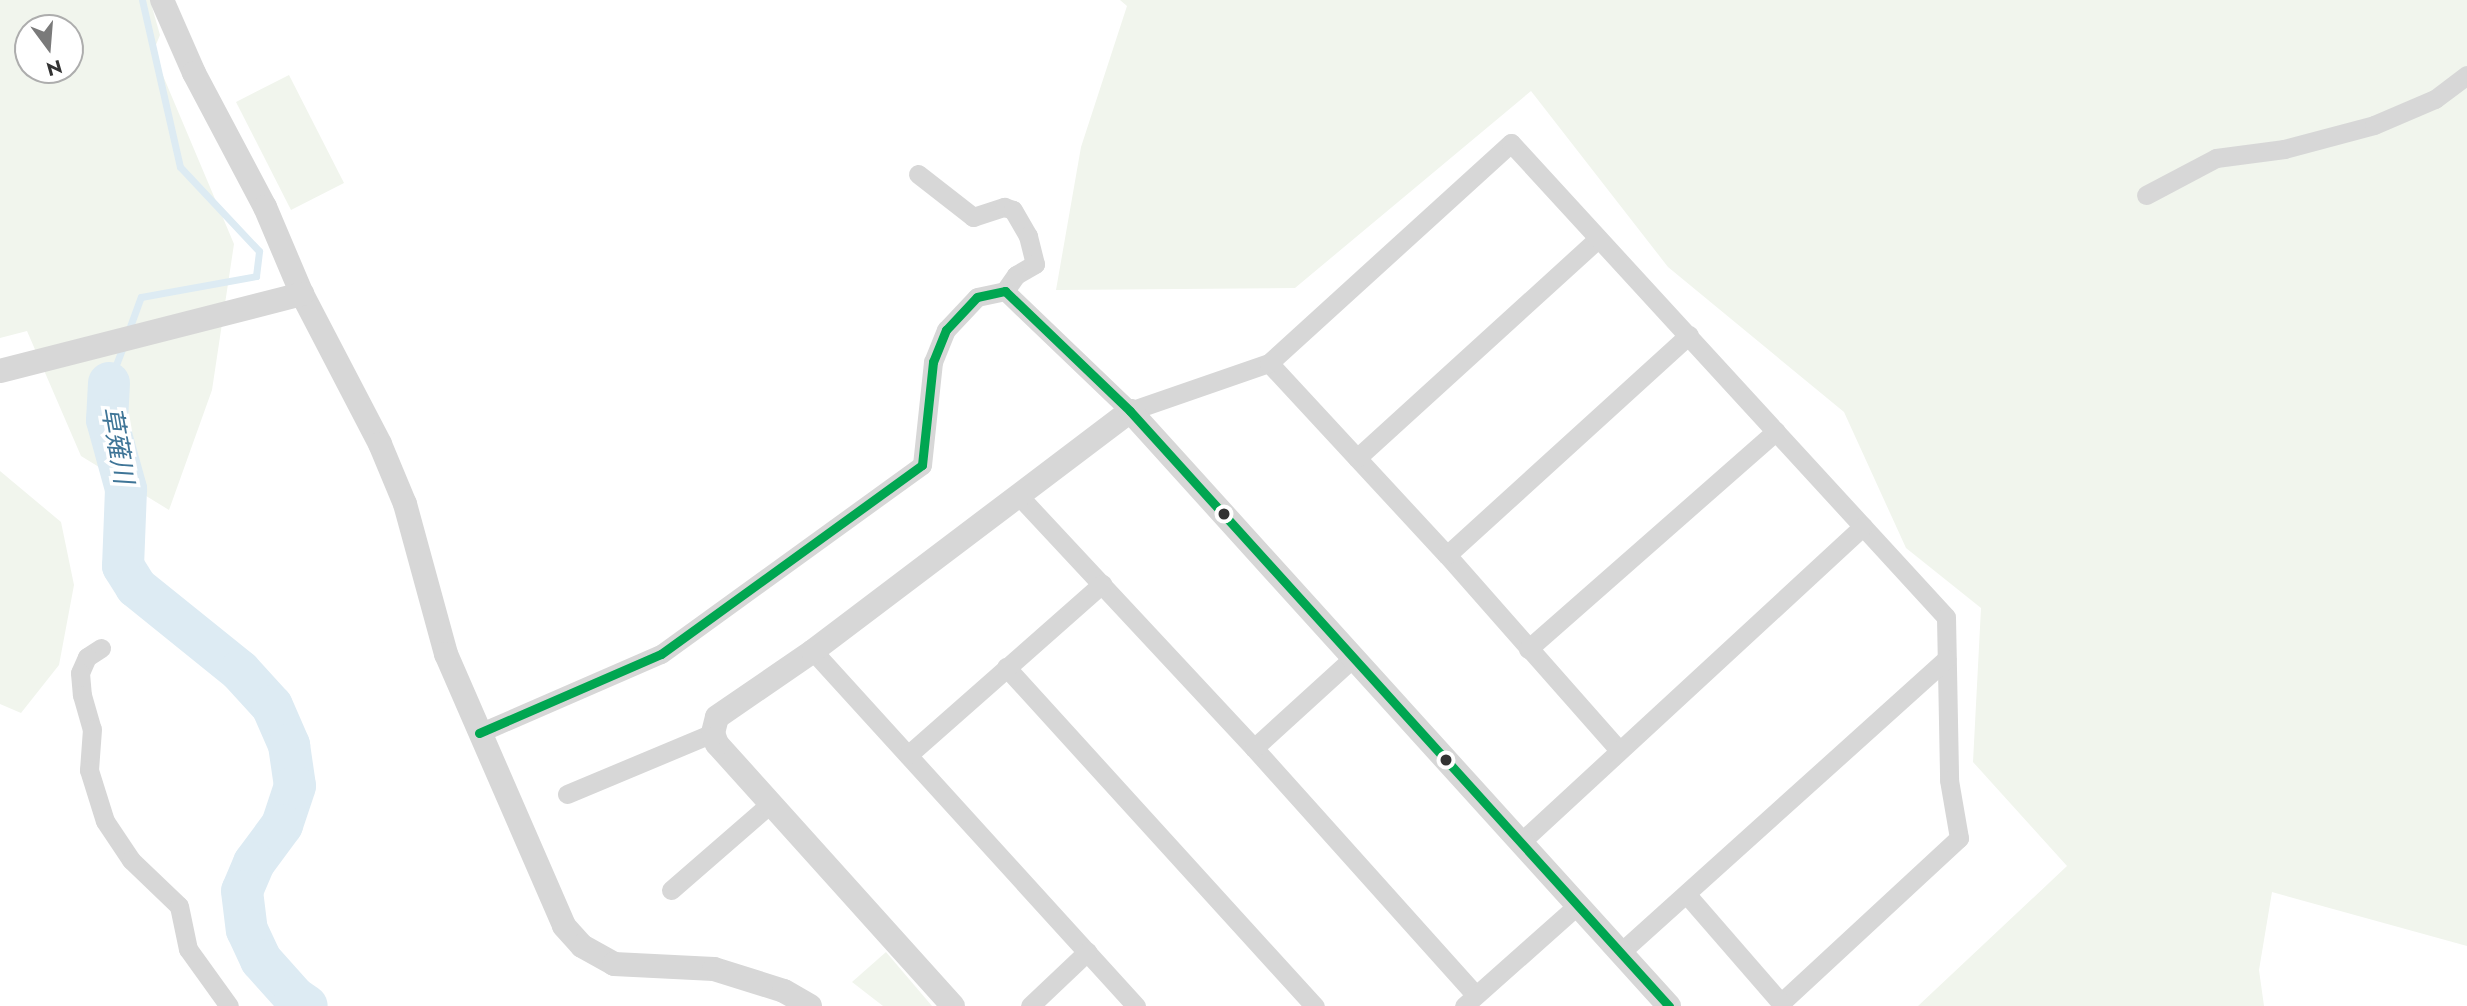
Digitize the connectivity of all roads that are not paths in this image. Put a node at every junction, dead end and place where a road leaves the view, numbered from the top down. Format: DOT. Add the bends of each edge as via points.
graph roads {
  1 [pos="162,0"];
  2 [pos="2467,75"];
  3 [pos="918,174"];
  4 [pos="2146,195"];
  5 [pos="1598,239"];
  6 [pos="1005,291"];
  7 [pos="302,294"];
  8 [pos="1689,335"];
  9 [pos="1269,363"];
  10 [pos="0,371"];
  11 [pos="1130,411"];
  12 [pos="1776,431"];
  13 [pos="1357,458"];
  14 [pos="1019,496"];
  15 [pos="1863,526"];
  16 [pos="1447,555"];
  17 [pos="1102,584"];
  18 [pos="101,648"];
  19 [pos="1528,649"];
  20 [pos="813,651"];
  21 [pos="1353,658"];
  22 [pos="1946,659"];
  23 [pos="1006,667"];
  24 [pos="479,733"];
  25 [pos="713,733"];
  26 [pos="1254,748"];
  27 [pos="1619,750"];
  28 [pos="908,755"];
  29 [pos="567,794"];
  30 [pos="770,804"];
  31 [pos="1522,841"];
  32 [pos="671,890"];
  33 [pos="1687,895"];
  34 [pos="1579,904"];
  35 [pos="1087,952"];
  36 [pos="1621,952"];
  37 [pos="1470,1000"];
  38 [pos="1666,1005"];
  39 [pos="229,1006"];
  40 [pos="810,1006"];
  41 [pos="953,1006"];
  42 [pos="1030,1006"];
  43 [pos="1136,1006"];
  44 [pos="1315,1006"];
  1 -- 7 [label="street" via="194,73 265,206"];
  2 -- 4 [label="street" via="2435,99 2374,125 2284,149 2216,158"];
  3 -- 6 [label="street" via="973,217 1004,207 1013,210 1028,236 1035,264 1016,275"];
  5 -- 8 [label="street"];
  5 -- 9 [label="street" via="1511,143"];
  5 -- 13 [label="street"];
  6 -- 11 [label="street"];
  6 -- 24 [label="street" via="977,297 946,330 933,362 922,465 661,654"];
  7 -- 10 [label="street"];
  7 -- 24 [label="street" via="380,444 405,504 446,654"];
  8 -- 12 [label="street"];
  8 -- 16 [label="street"];
  9 -- 11 [label="street"];
  9 -- 13 [label="street"];
  11 -- 14 [label="street"];
  11 -- 21 [label="street"];
  12 -- 15 [label="street"];
  12 -- 19 [label="street"];
  13 -- 16 [label="street"];
  14 -- 17 [label="street"];
  14 -- 20 [label="street"];
  15 -- 22 [label="street" via="1946,617"];
  15 -- 27 [label="street"];
  16 -- 19 [label="street"];
  17 -- 23 [label="street"];
  17 -- 26 [label="street"];
  18 -- 39 [label="street" via="87,657 80,673 92,729 89,770 105,821 131,860 180,906 188,949"];
  19 -- 27 [label="street"];
  20 -- 25 [label="street" via="717,717"];
  20 -- 28 [label="street"];
  21 -- 26 [label="street"];
  21 -- 31 [label="street"];
  22 -- 33 [label="street"];
  22 -- 33 [label="street" via="1949,780 1959,838 1781,1003"];
  23 -- 28 [label="street"];
  23 -- 44 [label="street"];
  24 -- 40 [label="street" via="564,926 582,946 614,964 714,970 784,991"];
  25 -- 29 [label="street"];
  25 -- 30 [label="street" via="717,744"];
  26 -- 37 [label="street"];
  27 -- 31 [label="street"];
  28 -- 35 [label="street"];
  30 -- 32 [label="street"];
  30 -- 41 [label="street"];
  31 -- 34 [label="street"];
  33 -- 36 [label="street"];
  34 -- 36 [label="street"];
  34 -- 37 [label="street"];
  35 -- 42 [label="street"];
  35 -- 43 [label="street"];
  36 -- 38 [label="street"];
}
